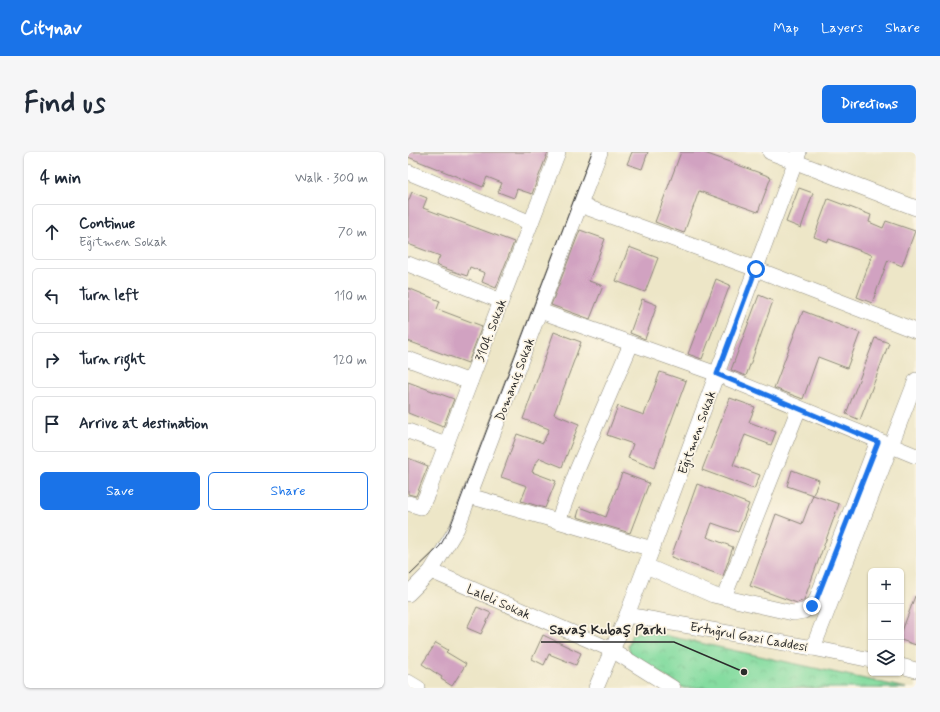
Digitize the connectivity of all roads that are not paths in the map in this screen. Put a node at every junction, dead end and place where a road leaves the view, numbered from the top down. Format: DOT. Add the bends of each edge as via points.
graph roads {
  1 [pos="558,152"];
  2 [pos="600,152"];
  3 [pos="770,152"];
  4 [pos="797,157"];
  5 [pos="408,172"];
  6 [pos="580,205"];
  7 [pos="916,208"];
  8 [pos="530,223"];
  9 [pos="408,264"];
  10 [pos="756,269"];
  11 [pos="501,301"];
  12 [pos="540,312"];
  13 [pos="916,331"];
  14 [pos="631,344"];
  15 [pos="408,359"];
  16 [pos="717,374"];
  17 [pos="916,380"];
  18 [pos="470,382"];
  19 [pos="799,408"];
  20 [pos="408,431"];
  21 [pos="884,444"];
  22 [pos="446,445"];
  23 [pos="916,456"];
  24 [pos="469,496"];
  25 [pos="415,505"];
  26 [pos="558,521"];
  27 [pos="652,549"];
  28 [pos="646,566"];
  29 [pos="431,571"];
  30 [pos="408,594"];
  31 [pos="724,597"];
  32 [pos="627,615"];
  33 [pos="813,648"];
  34 [pos="612,650"];
  35 [pos="868,659"];
  36 [pos="904,667"];
  37 [pos="916,670"];
  38 [pos="408,682"];
  39 [pos="418,688"];
  40 [pos="596,688"];
  41 [pos="673,688"];
  1 -- 8 [label="street, 3104. Sokak"];
  2 -- 6 [label="street, Domaniç Sokak"];
  3 -- 4 [label="street"];
  4 -- 7 [label="street"];
  4 -- 10 [label="street, Eğitmen Sokak"];
  5 -- 8 [label="street"];
  6 -- 10 [label="street"];
  6 -- 12 [label="street, Domaniç Sokak"];
  8 -- 11 [label="street, 3104. Sokak"];
  9 -- 11 [label="street"];
  10 -- 13 [label="street"];
  10 -- 16 [label="street, Eğitmen Sokak"];
  11 -- 18 [label="street, 3104. Sokak"];
  12 -- 14 [label="street"];
  12 -- 24 [label="street, Domaniç Sokak"];
  14 -- 16 [label="street"];
  14 -- 26 [label="street"];
  15 -- 18 [label="street"];
  16 -- 19 [label="street"];
  16 -- 27 [label="street, Eğitmen Sokak"];
  17 -- 21 [label="street"];
  18 -- 22 [label="street, 3104. Sokak"];
  19 -- 21 [label="street"];
  19 -- 31 [label="street"];
  20 -- 22 [label="street"];
  21 -- 23 [label="street"];
  21 -- 31 [label="street" via="815,603 804,611 793,613"];
  21 -- 33 [label="street"];
  22 -- 25 [label="street, 3104. Sokak"];
  24 -- 26 [label="street"];
  24 -- 29 [label="street, Domaniç Sokak" via="456,528"];
  26 -- 27 [label="street"];
  27 -- 28 [label="street, Eğitmen Sokak"];
  28 -- 31 [label="street" via="713,595"];
  28 -- 32 [label="street, Eğitmen Sokak"];
  29 -- 30 [label="street, Domaniç Sokak"];
  29 -- 34 [label="street, Laleli Sokak"];
  32 -- 33 [label="street, Ertuğrul Gazi Caddesi"];
  32 -- 34 [label="street, Eğitmen Sokak"];
  33 -- 35 [label="street, Ertuğrul Gazi Caddesi"];
  34 -- 40 [label="street, Eğitmen Sokak"];
  34 -- 41 [label="street, Laleli Sokak"];
  36 -- 37 [label="street"];
  38 -- 39 [label="street"];
}
